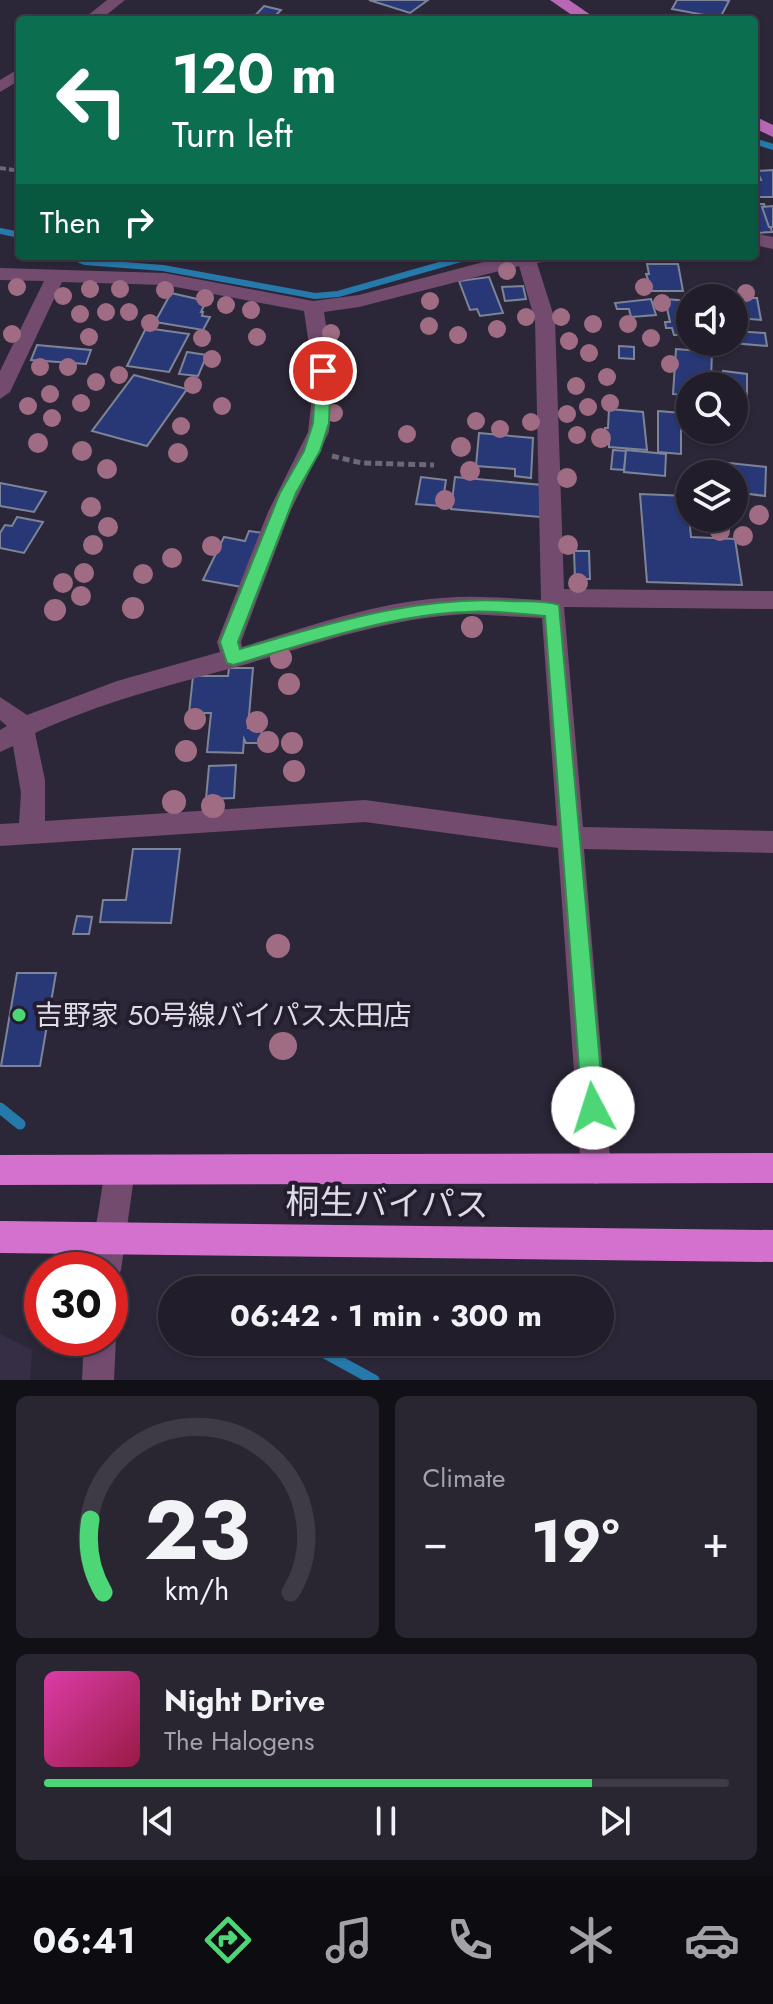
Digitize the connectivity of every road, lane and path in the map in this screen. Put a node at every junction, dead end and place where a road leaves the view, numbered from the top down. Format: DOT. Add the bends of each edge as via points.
graph roads {
  1 [pos="117,0"];
  2 [pos="558,0"];
  3 [pos="95,16"];
  4 [pos="584,16"];
  5 [pos="521,260"];
  6 [pos="536,260"];
  7 [pos="0,274"];
  8 [pos="56,275"];
  9 [pos="313,307"];
  10 [pos="0,392"];
  11 [pos="312,451"];
  12 [pos="434,465"];
  13 [pos="773,600"];
  14 [pos="553,604"];
  15 [pos="233,658"];
  16 [pos="0,707"];
  17 [pos="22,728"];
  18 [pos="0,742"];
  19 [pos="30,833"];
  20 [pos="0,835"];
  21 [pos="571,839"];
  22 [pos="773,842"];
  23 [pos="773,1168"];
  24 [pos="596,1169"];
  25 [pos="0,1170"];
  26 [pos="120,1170"];
  27 [pos="0,1237"];
  28 [pos="111,1237"];
  29 [pos="773,1246"];
  30 [pos="108,1252"];
  31 [pos="99,1356"];
  32 [pos="98,1380"];
  1 -- 3 [label="street"];
  2 -- 4 [label="main road"];
  5 -- 9 [label="street" via="359,301"];
  6 -- 14 [label="street" via="545,320"];
  7 -- 8 [label="street"];
  8 -- 9 [label="street" via="165,279"];
  8 -- 10 [label="street"];
  9 -- 11 [label="street" via="325,394"];
  11 -- 12 [label="path" via="362,463"];
  11 -- 15 [label="street" via="288,493 229,642"];
  13 -- 14 [label="street"];
  14 -- 15 [label="street" via="434,608 337,628"];
  14 -- 21 [label="street"];
  15 -- 17 [label="street" via="133,686"];
  16 -- 17 [label="street"];
  17 -- 18 [label="street"];
  17 -- 19 [label="street" via="35,793"];
  19 -- 20 [label="street"];
  19 -- 21 [label="street" via="365,811"];
  21 -- 22 [label="street"];
  21 -- 24 [label="street"];
  23 -- 24 [label="highway, 桐生バイパス"];
  24 -- 26 [label="highway, 桐生バイパス"];
  25 -- 26 [label="highway, 桐生バイパス"];
  26 -- 28 [label="street"];
  27 -- 28 [label="highway, 桐生バイパス"];
  28 -- 29 [label="highway, 桐生バイパス"];
  28 -- 30 [label="street"];
  31 -- 32 [label="street"];
}
